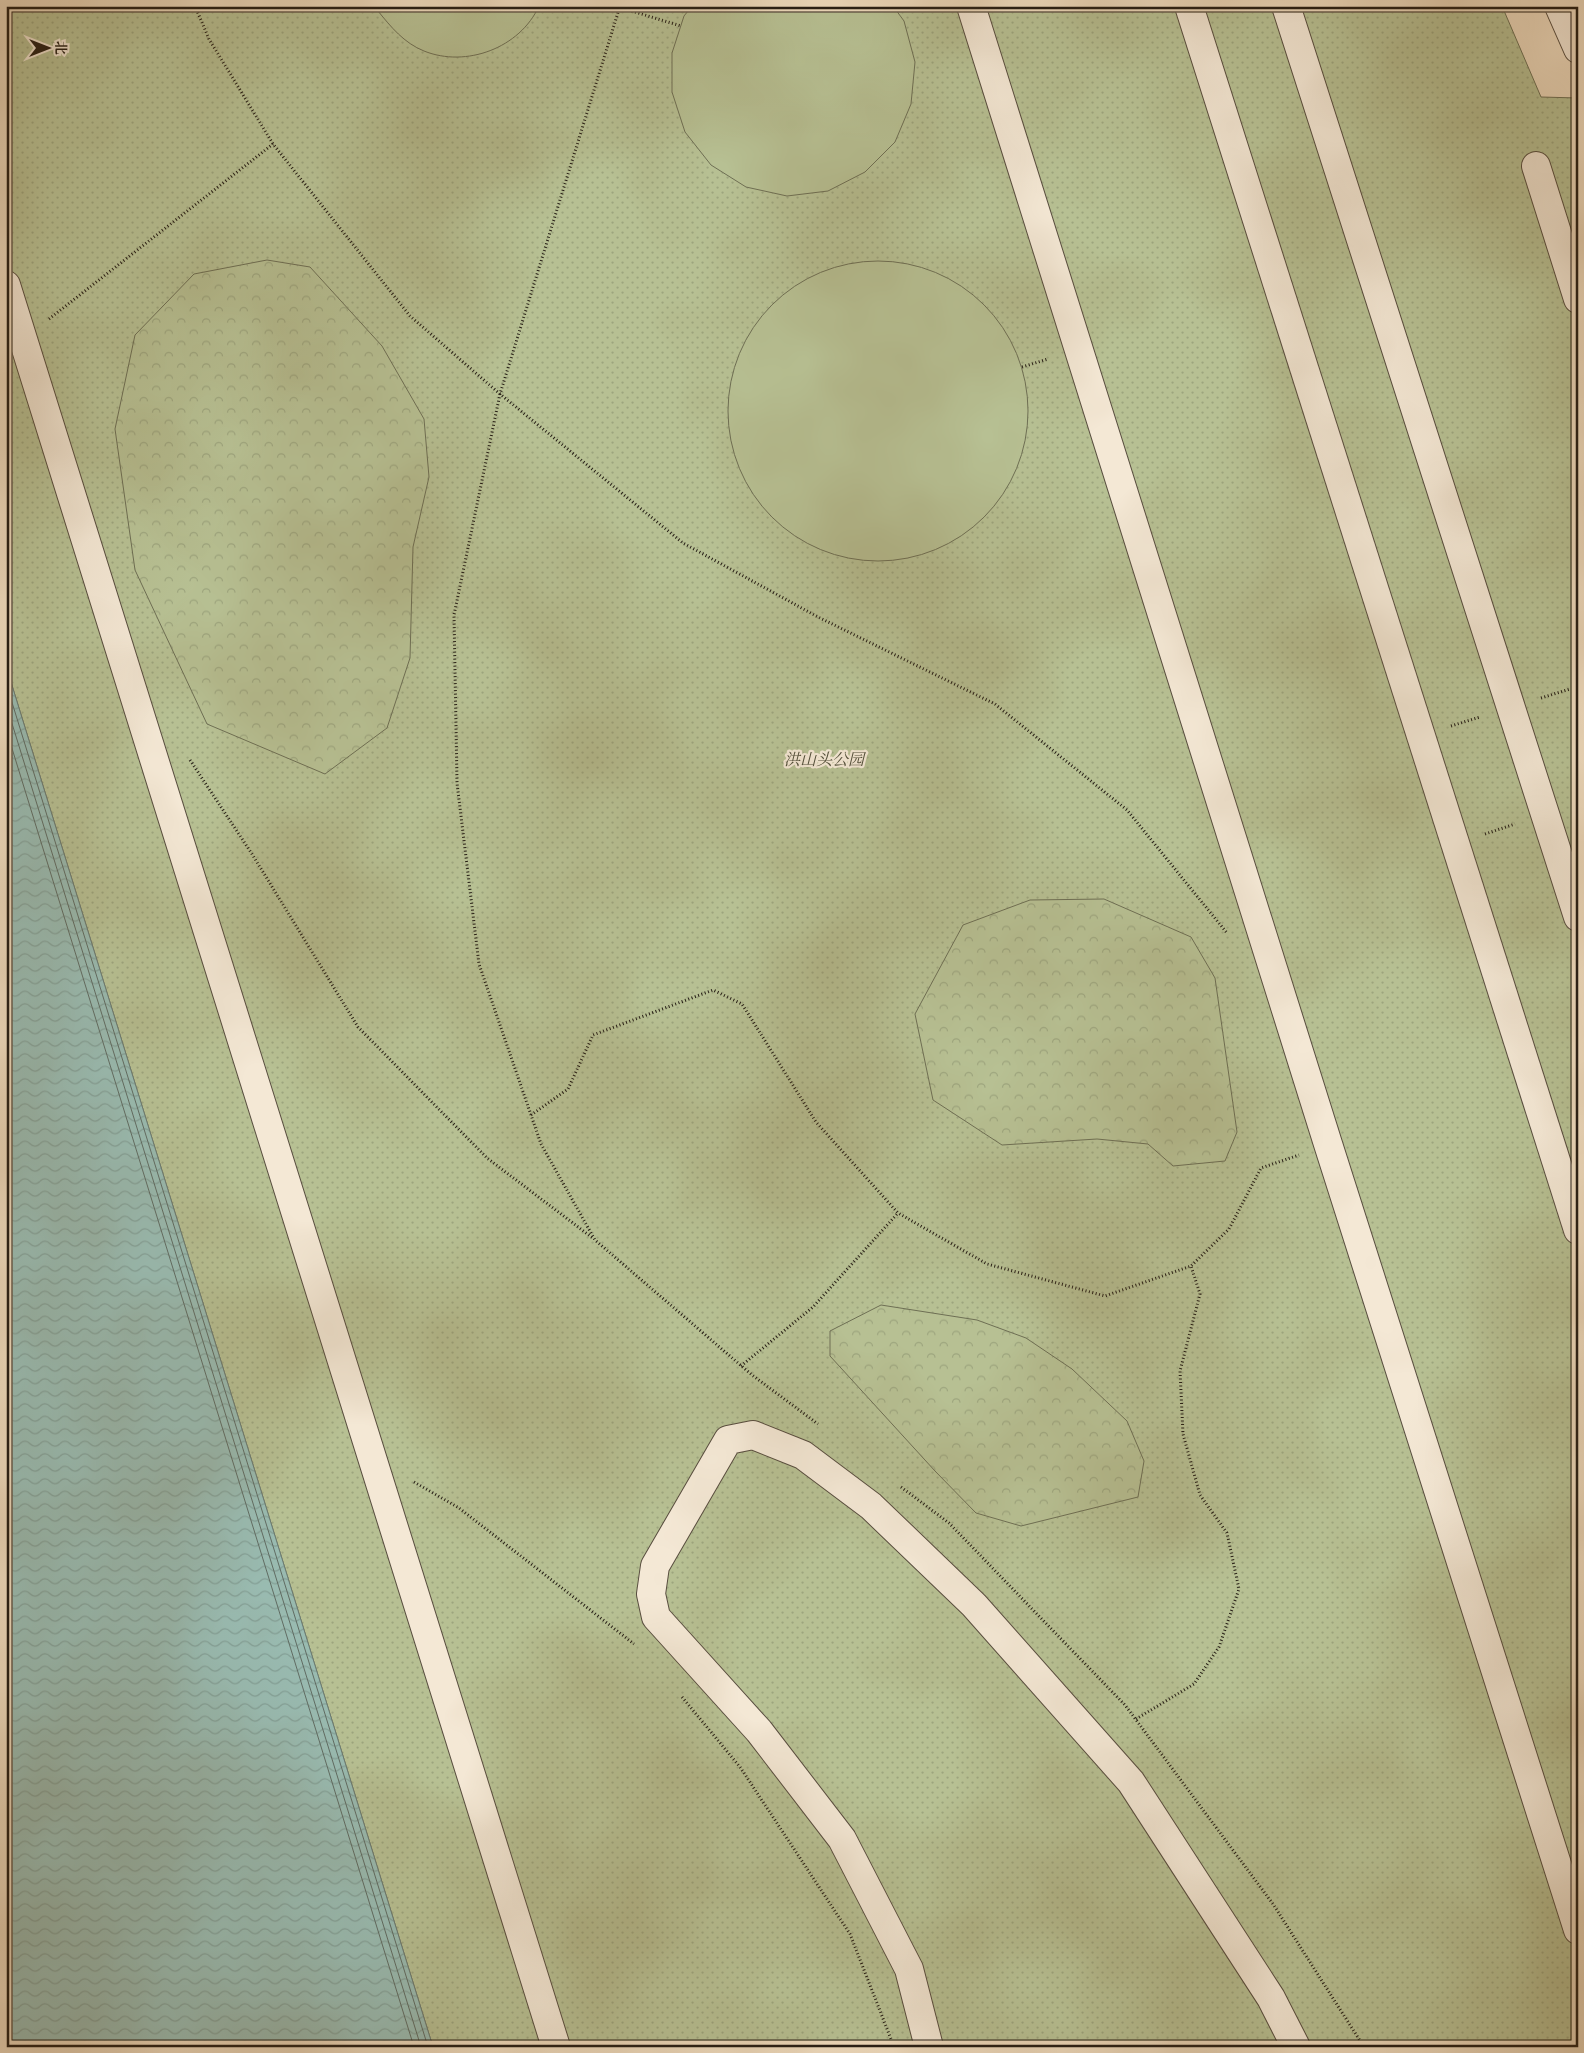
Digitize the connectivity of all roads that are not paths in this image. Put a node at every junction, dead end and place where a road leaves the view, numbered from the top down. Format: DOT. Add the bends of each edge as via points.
graph roads {
  1 [pos="971,6"];
  2 [pos="1189,6"];
  3 [pos="1286,6"];
  4 [pos="1559,6"];
  5 [pos="1578,49"];
  6 [pos="1536,166"];
  7 [pos="6,285"];
  8 [pos="1578,299"];
  9 [pos="1578,917"];
  10 [pos="1578,1230"];
  11 [pos="1578,1930"];
  12 [pos="556,2047"];
  13 [pos="929,2047"];
  14 [pos="1296,2047"];
  1 -- 11 [label="street"];
  2 -- 10 [label="street"];
  3 -- 9 [label="street"];
  4 -- 5 [label="street"];
  6 -- 8 [label="street"];
  7 -- 12 [label="street"];
  13 -- 14 [label="street" via="909,1969 842,1839 759,1732 656,1617 651,1594 655,1566 728,1440 753,1435 803,1455 871,1506 974,1605 1131,1782 1272,1998"];
}
